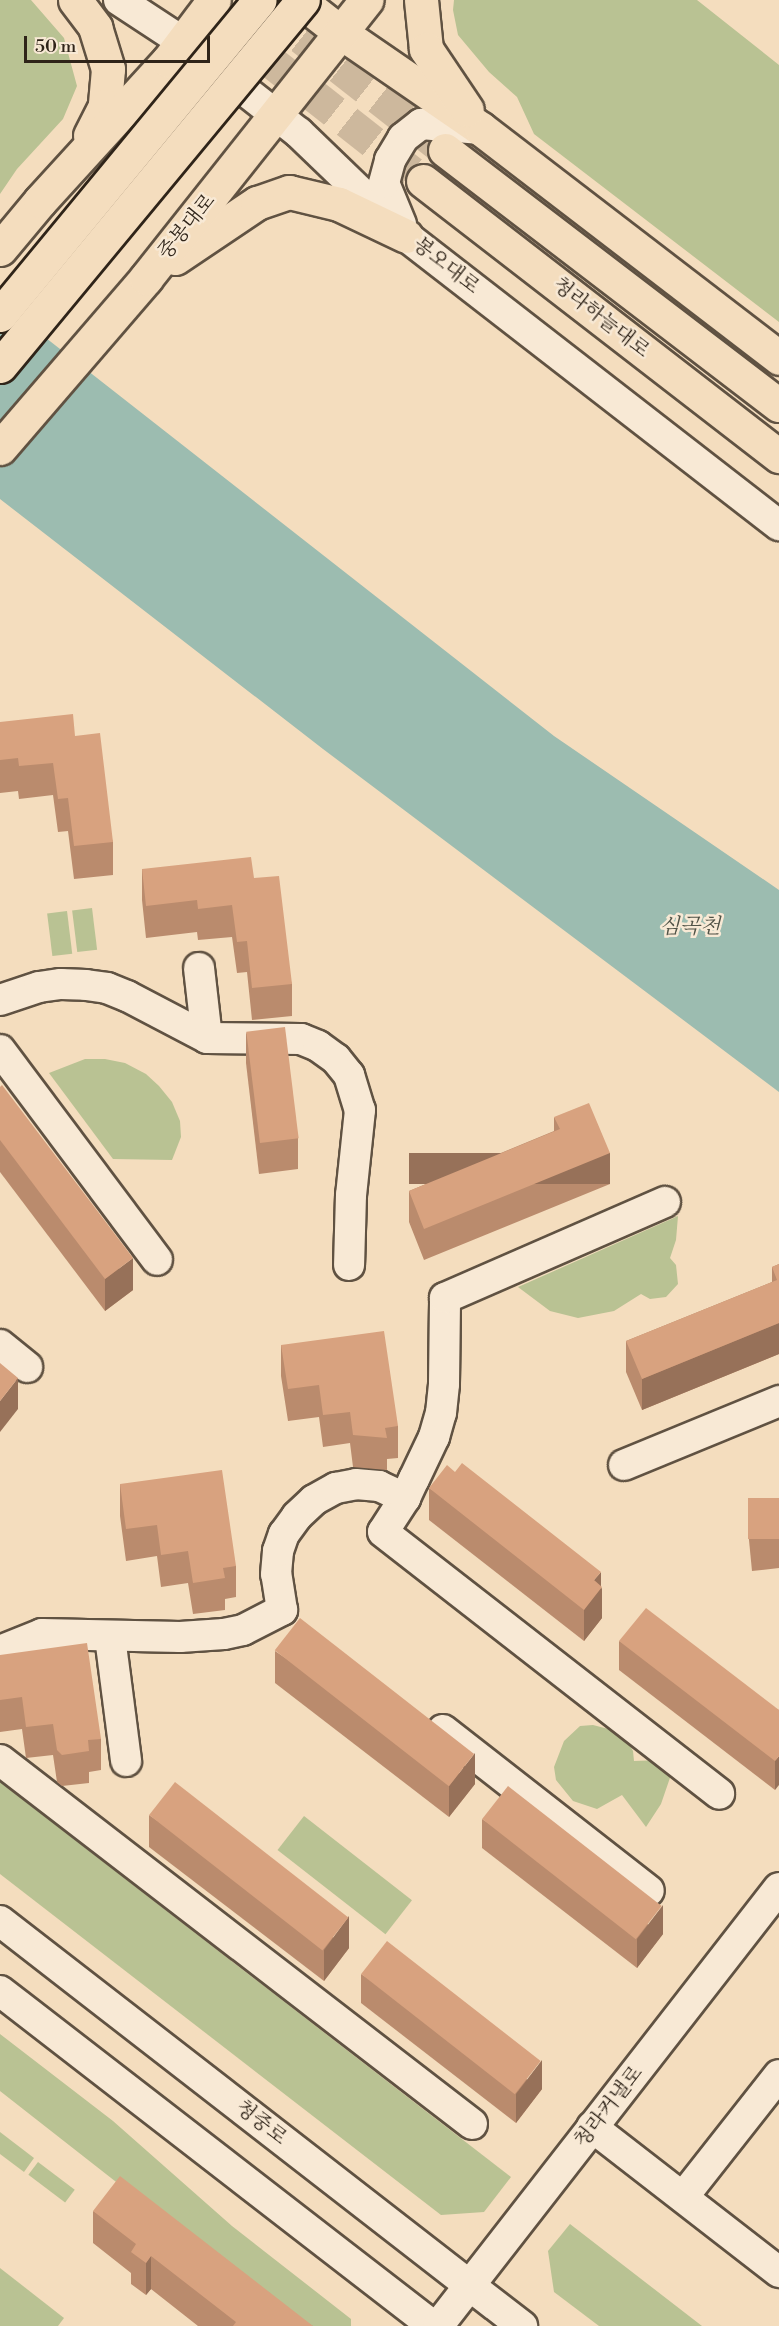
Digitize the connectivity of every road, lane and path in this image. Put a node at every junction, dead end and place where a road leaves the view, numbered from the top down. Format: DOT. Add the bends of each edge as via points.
graph roads {
  1 [pos="75,0"];
  2 [pos="119,0"];
  3 [pos="214,0"];
  4 [pos="260,0"];
  5 [pos="301,0"];
  6 [pos="366,0"];
  7 [pos="421,0"];
  8 [pos="340,32"];
  9 [pos="183,42"];
  10 [pos="276,115"];
  11 [pos="481,129"];
  12 [pos="446,150"];
  13 [pos="423,181"];
  14 [pos="40,201"];
  15 [pos="406,236"];
  16 [pos="0,249"];
  17 [pos="146,278"];
  18 [pos="0,315"];
  19 [pos="779,358"];
  20 [pos="0,366"];
  21 [pos="779,405"];
  22 [pos="0,448"];
  23 [pos="779,456"];
  24 [pos="779,525"];
  25 [pos="199,968"];
  26 [pos="0,1000"];
  27 [pos="207,1038"];
  28 [pos="0,1050"];
  29 [pos="665,1202"];
  30 [pos="157,1260"];
  31 [pos="349,1264"];
  32 [pos="0,1345"];
  33 [pos="27,1367"];
  34 [pos="779,1401"];
  35 [pos="624,1465"];
  36 [pos="405,1498"];
  37 [pos="110,1637"];
  38 [pos="0,1651"];
  39 [pos="423,1715"];
  40 [pos="0,1760"];
  41 [pos="126,1761"];
  42 [pos="719,1794"];
  43 [pos="779,1888"];
  44 [pos="649,1891"];
  45 [pos="0,1921"];
  46 [pos="0,1991"];
  47 [pos="779,2075"];
  48 [pos="472,2124"];
  49 [pos="592,2127"];
  50 [pos="683,2197"];
  51 [pos="779,2272"];
  52 [pos="470,2285"];
  53 [pos="433,2326"];
  54 [pos="438,2326"];
  55 [pos="522,2326"];
  1 -- 14 [label="main road" via="95,27 108,69 105,106 92,133"];
  2 -- 9 [label="street, 봉오대로"];
  3 -- 9 [label="main road"];
  4 -- 18 [label="main road, bridge"];
  5 -- 8 [label="main road"];
  5 -- 20 [label="main road, bridge"];
  6 -- 8 [label="main road, 중봉대로"];
  7 -- 11 [label="main road" via="426,49"];
  8 -- 10 [label="main road, 중봉대로"];
  8 -- 11 [label="main road"];
  9 -- 10 [label="street, 봉오대로"];
  9 -- 14 [label="main road"];
  10 -- 15 [label="street, 봉오대로"];
  10 -- 17 [label="main road, 중봉대로"];
  11 -- 15 [label="street" via="421,124 403,138 390,160 384,183"];
  11 -- 19 [label="main road"];
  12 -- 21 [label="main road, 청라하늘대로"];
  13 -- 23 [label="main road, 청라하늘대로"];
  14 -- 16 [label="main road"];
  15 -- 17 [label="main road" via="339,204 289,192 257,202"];
  15 -- 24 [label="street, 봉오대로"];
  17 -- 22 [label="main road, 중봉대로"];
  25 -- 27 [label="street"];
  26 -- 27 [label="street" via="61,984 107,988"];
  27 -- 31 [label="street" via="301,1039 318,1046 349,1075 358,1101 360,1130 351,1195"];
  28 -- 30 [label="street"];
  29 -- 36 [label="street" via="445,1298 441,1413"];
  32 -- 33 [label="street"];
  34 -- 35 [label="street"];
  36 -- 37 [label="street" via="379,1486 356,1484 336,1488 314,1500 297,1516 284,1534 276,1574 292,1615 202,1637"];
  36 -- 42 [label="street" via="383,1532"];
  37 -- 38 [label="street" via="42,1634"];
  37 -- 41 [label="street"];
  39 -- 44 [label="street"];
  40 -- 48 [label="street"];
  43 -- 49 [label="street, 청라커낼로"];
  45 -- 52 [label="street, 청중로"];
  46 -- 53 [label="street"];
  47 -- 50 [label="street"];
  49 -- 50 [label="street"];
  49 -- 52 [label="street, 청라커낼로"];
  50 -- 51 [label="street"];
  52 -- 54 [label="street, 청라커낼로"];
  52 -- 55 [label="street, 청중로"];
}
